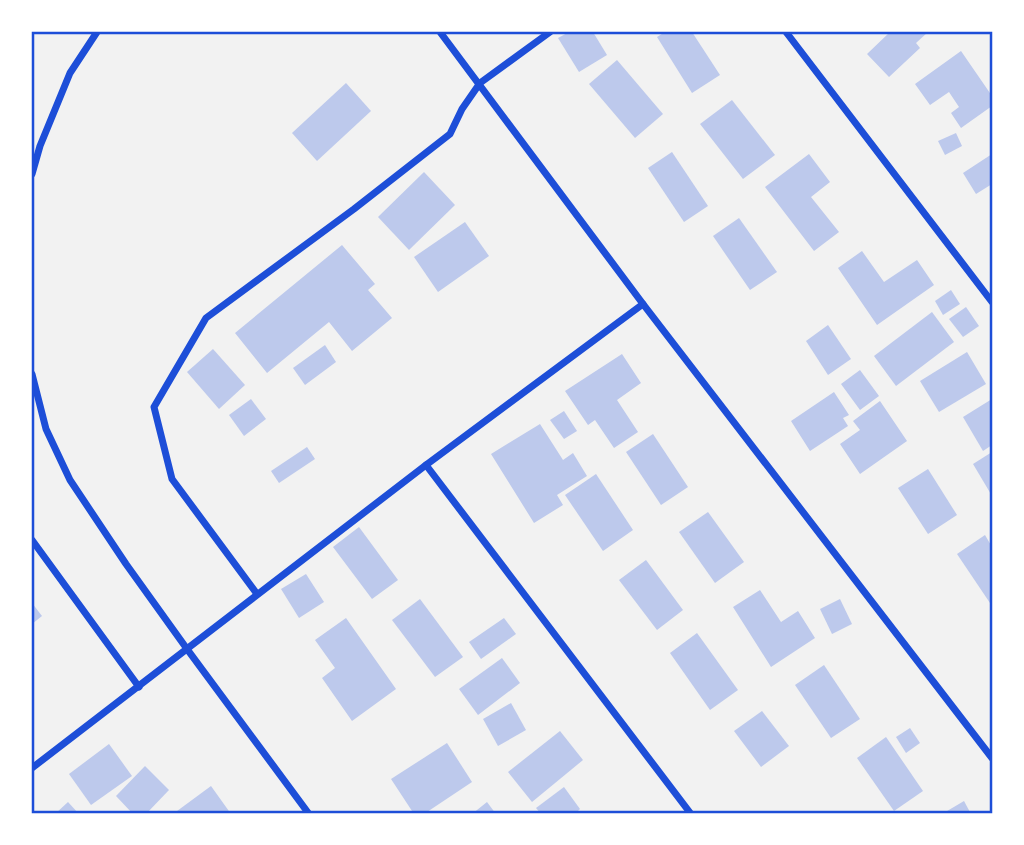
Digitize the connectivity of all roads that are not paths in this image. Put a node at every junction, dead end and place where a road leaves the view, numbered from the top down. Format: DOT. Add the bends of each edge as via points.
graph roads {
  1 [pos="97,32"];
  2 [pos="440,32"];
  3 [pos="550,32"];
  4 [pos="786,32"];
  5 [pos="480,83"];
  6 [pos="32,174"];
  7 [pos="992,302"];
  8 [pos="643,304"];
  9 [pos="32,374"];
  10 [pos="426,465"];
  11 [pos="32,540"];
  12 [pos="257,594"];
  13 [pos="187,649"];
  14 [pos="139,687"];
  15 [pos="992,758"];
  16 [pos="32,768"];
  17 [pos="309,814"];
  18 [pos="691,814"];
  1 -- 6 [label="street" via="70,73"];
  2 -- 5 [label="street"];
  3 -- 5 [label="street"];
  4 -- 7 [label="street"];
  5 -- 8 [label="street"];
  5 -- 12 [label="street" via="450,134 206,318 154,408 172,478"];
  8 -- 10 [label="street"];
  8 -- 15 [label="street"];
  9 -- 13 [label="street" via="46,429 70,480"];
  10 -- 12 [label="street"];
  10 -- 18 [label="street"];
  11 -- 14 [label="street"];
  12 -- 13 [label="street"];
  13 -- 14 [label="street"];
  13 -- 17 [label="street"];
  14 -- 16 [label="street"];
}
